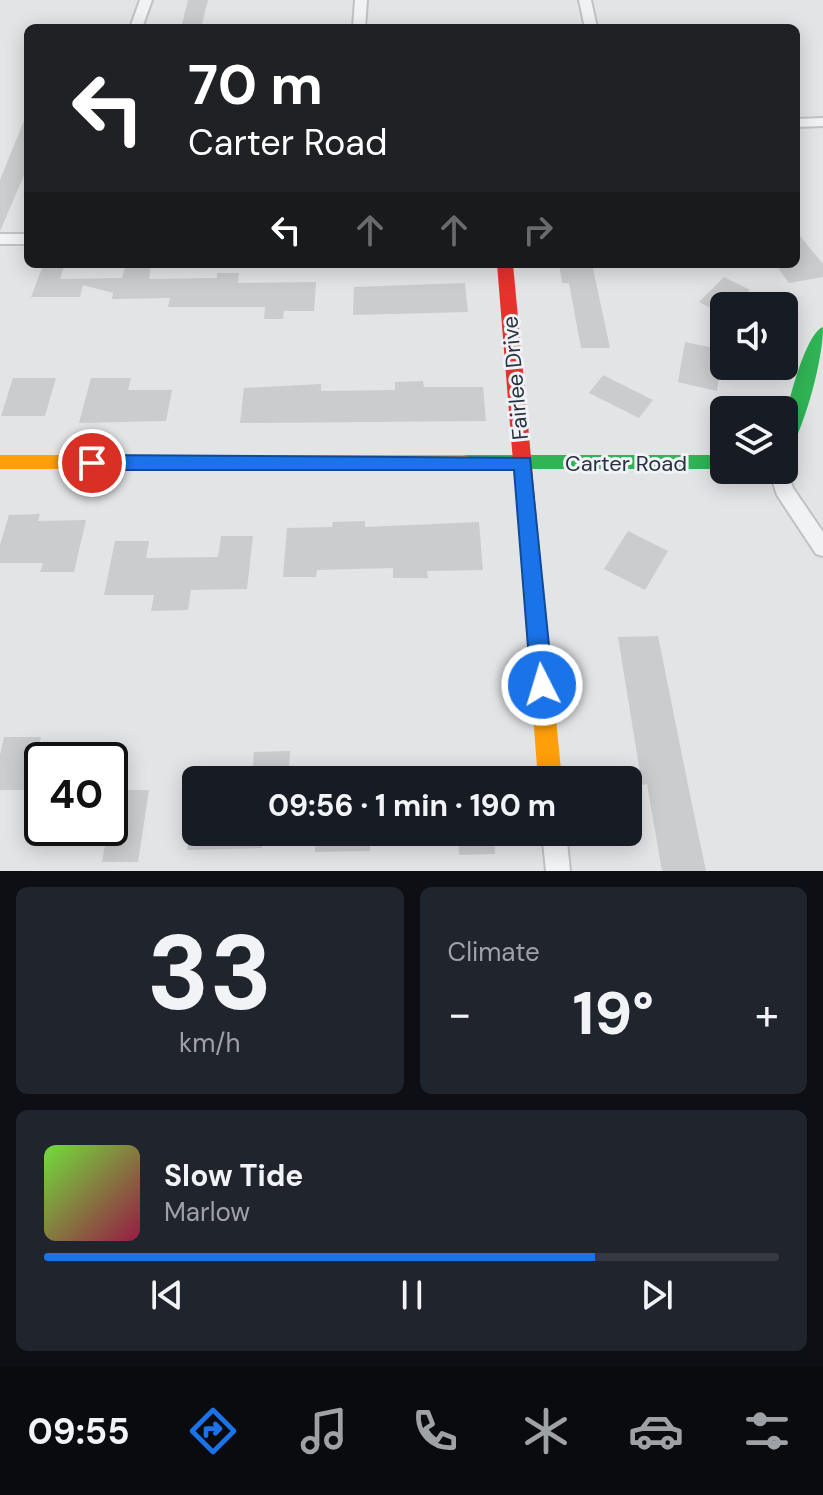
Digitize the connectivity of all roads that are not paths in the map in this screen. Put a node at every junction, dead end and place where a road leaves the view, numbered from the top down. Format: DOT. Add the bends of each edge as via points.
graph roads {
  1 [pos="146,0"];
  2 [pos="361,0"];
  3 [pos="585,0"];
  4 [pos="137,24"];
  5 [pos="359,24"];
  6 [pos="590,24"];
  7 [pos="823,122"];
  8 [pos="800,123"];
  9 [pos="0,239"];
  10 [pos="24,239"];
  11 [pos="505,268"];
  12 [pos="823,333"];
  13 [pos="798,417"];
  14 [pos="0,462"];
  15 [pos="710,462"];
  16 [pos="523,463"];
  17 [pos="782,484"];
  18 [pos="823,548"];
  19 [pos="549,766"];
  20 [pos="555,846"];
  21 [pos="558,871"];
  1 -- 4 [label="street"];
  2 -- 5 [label="street"];
  3 -- 6 [label="street"];
  7 -- 8 [label="street"];
  9 -- 10 [label="street"];
  11 -- 16 [label="street, Fairlee Drive"];
  12 -- 13 [label="street"];
  14 -- 16 [label="street, Carter Road"];
  15 -- 16 [label="street, Carter Road"];
  16 -- 19 [label="street, Fairlee Drive"];
  17 -- 18 [label="street"];
  20 -- 21 [label="street"];
}
